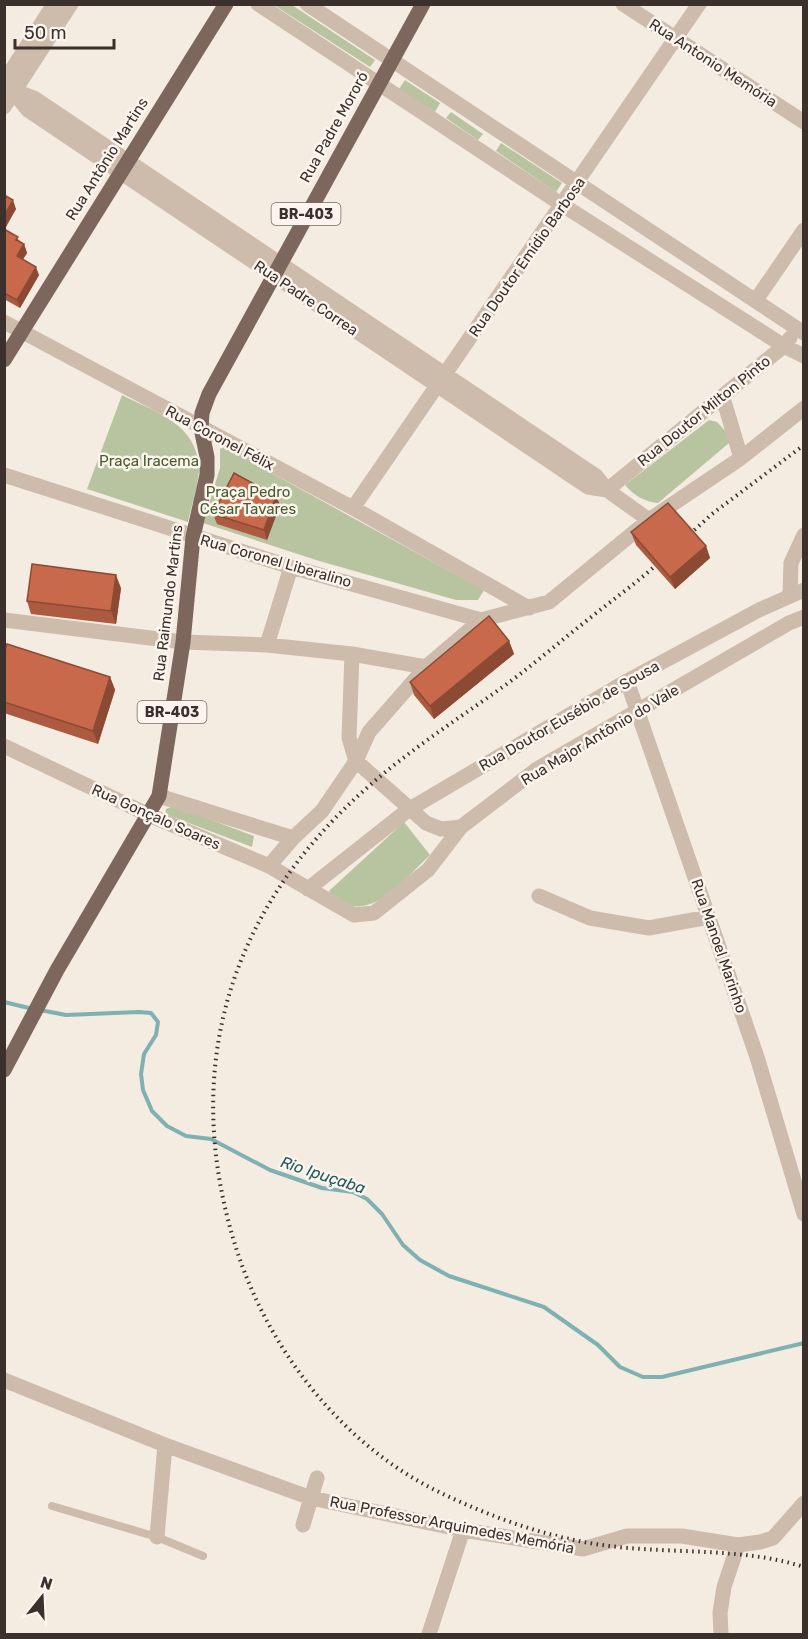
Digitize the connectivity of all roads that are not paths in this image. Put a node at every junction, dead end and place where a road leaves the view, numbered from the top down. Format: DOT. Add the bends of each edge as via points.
graph roads {
  1 [pos="54,4"];
  2 [pos="71,4"];
  3 [pos="226,4"];
  4 [pos="258,4"];
  5 [pos="307,4"];
  6 [pos="423,4"];
  7 [pos="623,4"];
  8 [pos="699,4"];
  9 [pos="675,39"];
  10 [pos="390,62"];
  11 [pos="378,85"];
  12 [pos="8,87"];
  13 [pos="4,108"];
  14 [pos="804,122"];
  15 [pos="124,166"];
  16 [pos="577,184"];
  17 [pos="561,204"];
  18 [pos="804,230"];
  19 [pos="275,269"];
  20 [pos="756,300"];
  21 [pos="4,322"];
  22 [pos="800,331"];
  23 [pos="20,332"];
  24 [pos="784,346"];
  25 [pos="804,356"];
  26 [pos="5,359"];
  27 [pos="441,380"];
  28 [pos="723,398"];
  29 [pos="804,408"];
  30 [pos="201,428"];
  31 [pos="741,458"];
  32 [pos="4,475"];
  33 [pos="607,490"];
  34 [pos="353,508"];
  35 [pos="649,520"];
  36 [pos="804,535"];
  37 [pos="193,537"];
  38 [pos="291,567"];
  39 [pos="797,592"];
  40 [pos="530,608"];
  41 [pos="804,617"];
  42 [pos="4,620"];
  43 [pos="481,620"];
  44 [pos="183,642"];
  45 [pos="267,645"];
  46 [pos="352,654"];
  47 [pos="426,666"];
  48 [pos="627,681"];
  49 [pos="639,710"];
  50 [pos="4,746"];
  51 [pos="356,761"];
  52 [pos="159,796"];
  53 [pos="408,810"];
  54 [pos="149,815"];
  55 [pos="461,827"];
  56 [pos="293,838"];
  57 [pos="269,866"];
  58 [pos="308,889"];
  59 [pos="539,896"];
  60 [pos="709,917"];
  61 [pos="4,1070"];
  62 [pos="804,1214"];
  63 [pos="4,1380"];
  64 [pos="165,1445"];
  65 [pos="317,1478"];
  66 [pos="311,1498"];
  67 [pos="804,1503"];
  68 [pos="52,1506"];
  69 [pos="303,1525"];
  70 [pos="463,1530"];
  71 [pos="157,1537"];
  72 [pos="738,1545"];
  73 [pos="203,1556"];
  74 [pos="429,1635"];
  75 [pos="721,1635"];
  1 -- 12 [label="street"];
  2 -- 12 [label="street"];
  3 -- 15 [label="main road, Rua Antônio Martins"];
  4 -- 11 [label="street"];
  5 -- 10 [label="street"];
  6 -- 10 [label="main road, Rua Padre Mororó / BR-403"];
  7 -- 9 [label="street, Rua Antonio Memória"];
  8 -- 9 [label="street, Rua Doutor Emídio Barbosa"];
  9 -- 14 [label="street, Rua Antonio Memória"];
  9 -- 16 [label="street, Rua Doutor Emídio Barbosa"];
  10 -- 11 [label="main road, Rua Padre Mororó / BR-403"];
  10 -- 16 [label="street"];
  11 -- 17 [label="street"];
  11 -- 19 [label="main road, Rua Padre Mororó / BR-403"];
  12 -- 13 [label="street"];
  12 -- 15 [label="street, Rua Padre Correa" via="34,98"];
  15 -- 19 [label="street, Rua Padre Correa"];
  15 -- 23 [label="main road, Rua Antônio Martins"];
  16 -- 17 [label="street, Rua Doutor Emídio Barbosa"];
  16 -- 20 [label="street"];
  17 -- 24 [label="street"];
  17 -- 27 [label="street, Rua Doutor Emídio Barbosa"];
  18 -- 20 [label="street"];
  19 -- 27 [label="street, Rua Padre Correa"];
  19 -- 30 [label="main road, Rua Padre Mororó / BR-403" via="208,394"];
  20 -- 22 [label="street"];
  21 -- 23 [label="street, Rua Coronel Félix"];
  22 -- 24 [label="street, Rua Doutor Milton Pinto"];
  23 -- 26 [label="main road, Rua Antônio Martins"];
  23 -- 30 [label="street, Rua Coronel Félix"];
  24 -- 25 [label="street"];
  24 -- 28 [label="street, Rua Doutor Milton Pinto"];
  27 -- 33 [label="street, Rua Padre Correa" via="588,487"];
  27 -- 34 [label="street, Rua Doutor Emídio Barbosa"];
  28 -- 31 [label="street"];
  28 -- 33 [label="street, Rua Doutor Milton Pinto"];
  29 -- 31 [label="street"];
  30 -- 34 [label="street, Rua Coronel Félix"];
  30 -- 37 [label="main road, Rua Raimundo Martins / BR-403" via="207,476"];
  31 -- 35 [label="street"];
  32 -- 37 [label="street, Rua Coronel Liberalino"];
  33 -- 35 [label="street, Rua Padre Correa"];
  34 -- 40 [label="street, Rua Coronel Félix"];
  35 -- 40 [label="street" via="549,602"];
  36 -- 39 [label="street, Rua Doutor Eusébio de Sousa" via="791,563"];
  37 -- 38 [label="street, Rua Coronel Liberalino"];
  37 -- 44 [label="main road, Rua Raimundo Martins / BR-403"];
  38 -- 43 [label="street, Rua Coronel Liberalino"];
  38 -- 45 [label="street"];
  39 -- 48 [label="street, Rua Doutor Eusébio de Sousa"];
  40 -- 43 [label="street"];
  41 -- 49 [label="street, Rua Major Antônio do Vale" via="789,622"];
  42 -- 44 [label="street"];
  43 -- 47 [label="street"];
  44 -- 45 [label="street"];
  44 -- 52 [label="main road, Rua Raimundo Martins / BR-403"];
  45 -- 46 [label="street"];
  46 -- 47 [label="street"];
  46 -- 51 [label="street" via="349,738"];
  47 -- 51 [label="street" via="369,732"];
  48 -- 49 [label="street, Rua Manoel Marinho"];
  48 -- 53 [label="street, Rua Doutor Eusébio de Sousa"];
  49 -- 55 [label="street, Rua Major Antônio do Vale" via="537,769"];
  49 -- 60 [label="street, Rua Manoel Marinho"];
  50 -- 54 [label="street, Rua Gonçalo Soares"];
  51 -- 53 [label="street"];
  51 -- 56 [label="street" via="322,811"];
  52 -- 54 [label="main road, Rua Raimundo Martins / BR-403"];
  52 -- 56 [label="street, Rua Gonçalo Soares"];
  53 -- 55 [label="street" via="441,830"];
  53 -- 58 [label="street, Rua Doutor Eusébio de Sousa"];
  54 -- 57 [label="street, Rua Gonçalo Soares"];
  54 -- 61 [label="main road, Rua Raimundo Martins / BR-403" via="57,970"];
  55 -- 58 [label="street, Rua Major Antônio do Vale" via="428,870 374,913 354,915"];
  56 -- 57 [label="street"];
  57 -- 58 [label="street, Rua Gonçalo Soares"];
  59 -- 60 [label="street" via="590,918 649,928"];
  60 -- 62 [label="street, Rua Manoel Marinho" via="757,1056"];
  63 -- 64 [label="street, Rua Professor Arquimedes Memória"];
  64 -- 66 [label="street, Rua Professor Arquimedes Memória"];
  64 -- 71 [label="street"];
  65 -- 66 [label="street"];
  66 -- 69 [label="street"];
  66 -- 70 [label="street, Rua Professor Arquimedes Memória"];
  67 -- 72 [label="street" via="773,1538"];
  68 -- 71 [label="lane"];
  70 -- 72 [label="street, Rua Professor Arquimedes Memória" via="583,1549 627,1536 682,1536"];
  70 -- 74 [label="street"];
  71 -- 73 [label="lane"];
  72 -- 75 [label="street" via="724,1587"];
}
